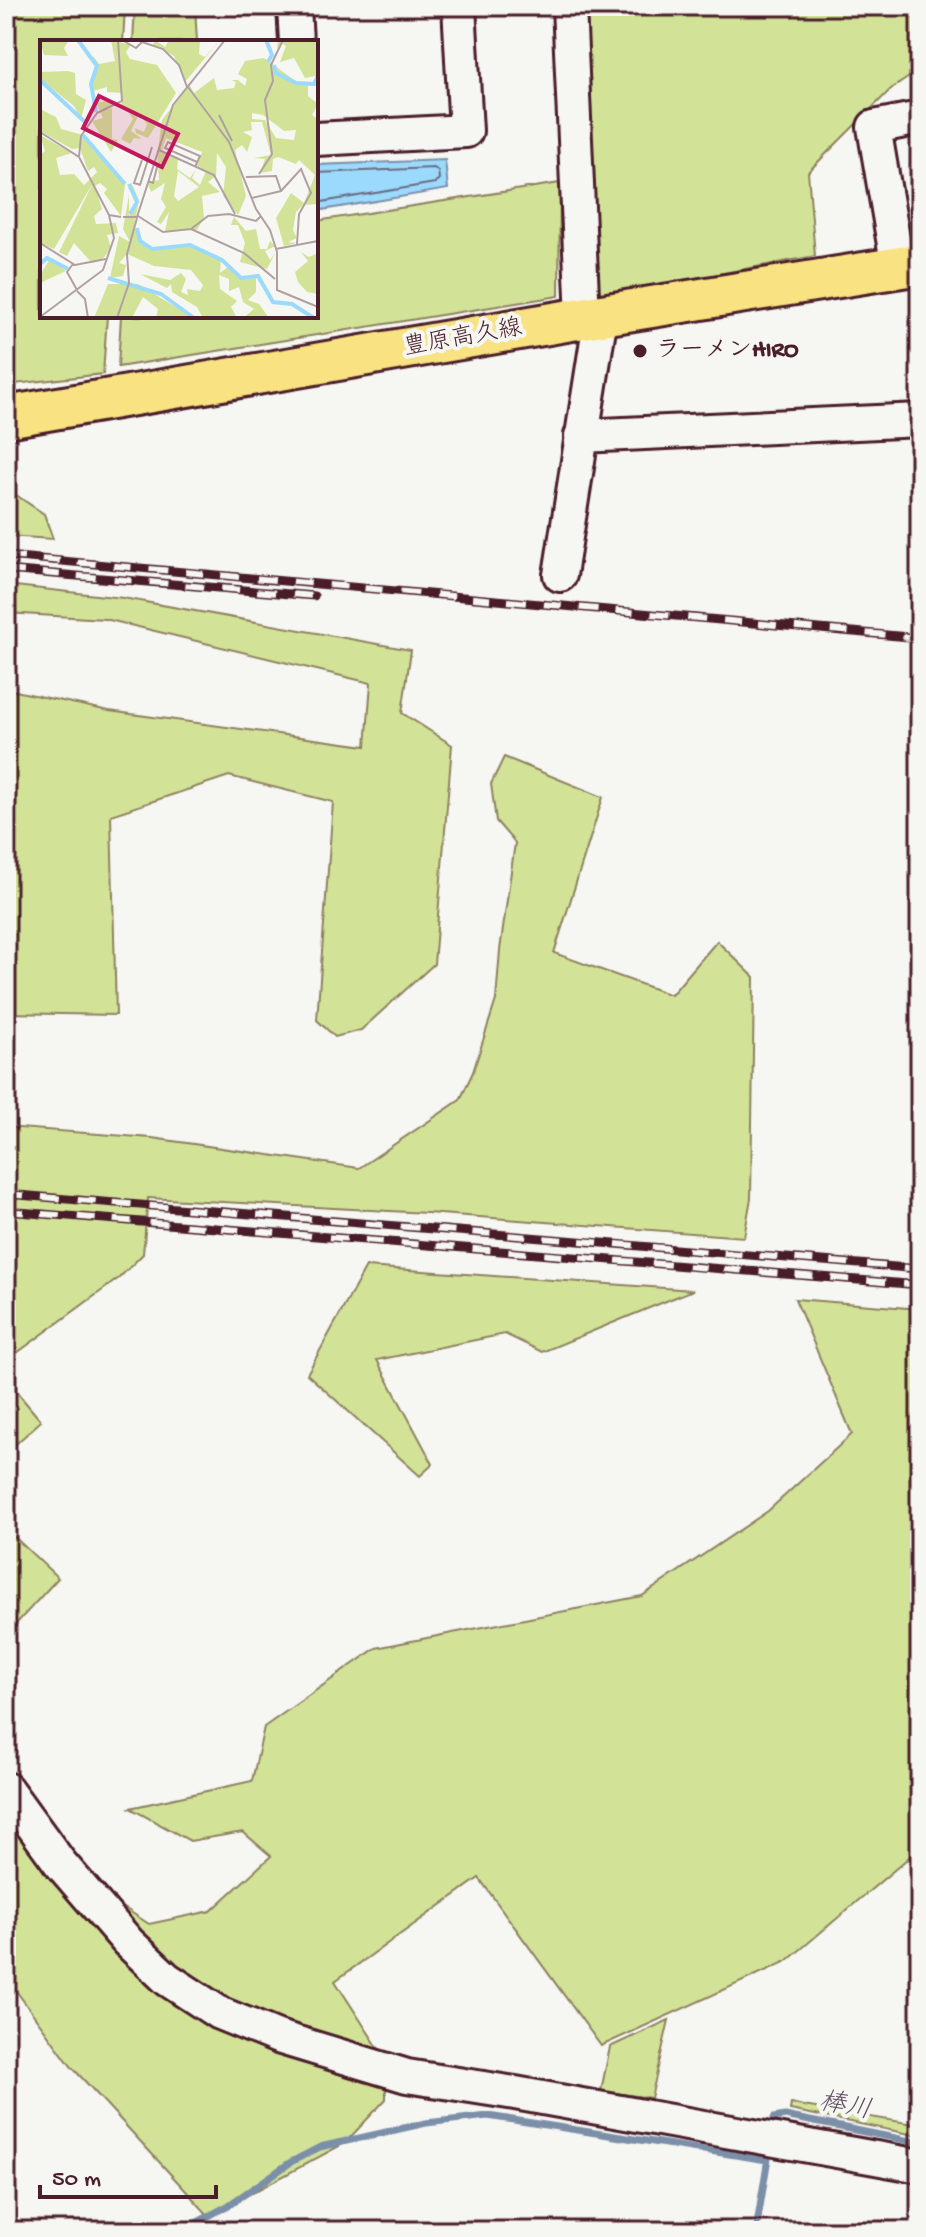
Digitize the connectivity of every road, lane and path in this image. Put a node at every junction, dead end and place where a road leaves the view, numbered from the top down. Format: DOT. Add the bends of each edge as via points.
graph roads {
  1 [pos="294,6"];
  2 [pos="459,6"];
  3 [pos="569,6"];
  4 [pos="296,40"];
  5 [pos="920,118"];
  6 [pos="318,139"];
  7 [pos="909,266"];
  8 [pos="592,317"];
  9 [pos="6,417"];
  10 [pos="920,420"];
  11 [pos="581,436"];
  12 [pos="560,575"];
  13 [pos="6,1789"];
  14 [pos="920,2166"];
  1 -- 4 [label="street"];
  2 -- 6 [label="street" via="466,131"];
  3 -- 8 [label="street"];
  5 -- 7 [label="street" via="874,127"];
  7 -- 8 [label="main road, 豊原高久線"];
  8 -- 9 [label="main road, 豊原高久線"];
  8 -- 11 [label="street"];
  10 -- 11 [label="street"];
  11 -- 12 [label="street"];
  13 -- 14 [label="street" via="128,1942 167,1979 230,2018 407,2076"];
}
